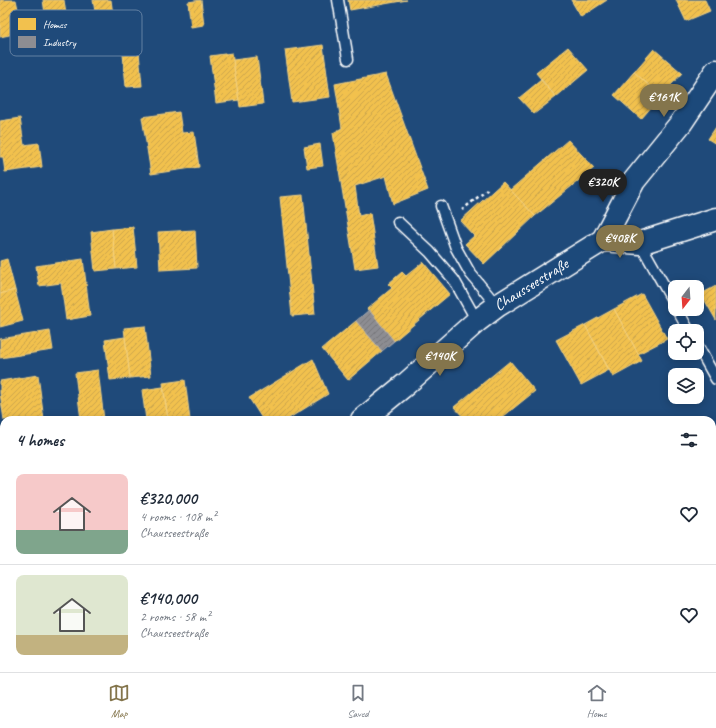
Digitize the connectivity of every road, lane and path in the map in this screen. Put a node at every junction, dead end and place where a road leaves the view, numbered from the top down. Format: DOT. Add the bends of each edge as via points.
graph roads {
  1 [pos="338,0"];
  2 [pos="348,59"];
  3 [pos="716,72"];
  4 [pos="488,189"];
  5 [pos="441,206"];
  6 [pos="716,220"];
  7 [pos="398,222"];
  8 [pos="448,222"];
  9 [pos="603,240"];
  10 [pos="640,243"];
  11 [pos="668,293"];
  12 [pos="497,306"];
  13 [pos="477,321"];
  14 [pos="704,358"];
  15 [pos="716,379"];
  16 [pos="367,416"];
  1 -- 2 [label="lane"];
  3 -- 9 [label="street" via="681,123 634,181"];
  4 -- 8 [label="path"];
  5 -- 8 [label="lane"];
  6 -- 10 [label="street"];
  7 -- 13 [label="lane" via="430,252 454,280"];
  8 -- 12 [label="lane" via="456,248 470,273"];
  9 -- 10 [label="street"];
  9 -- 12 [label="street, Chausseestraße"];
  10 -- 11 [label="lane"];
  12 -- 13 [label="street, Chausseestraße"];
  13 -- 16 [label="street, Chausseestraße"];
  14 -- 15 [label="lane"];
}
